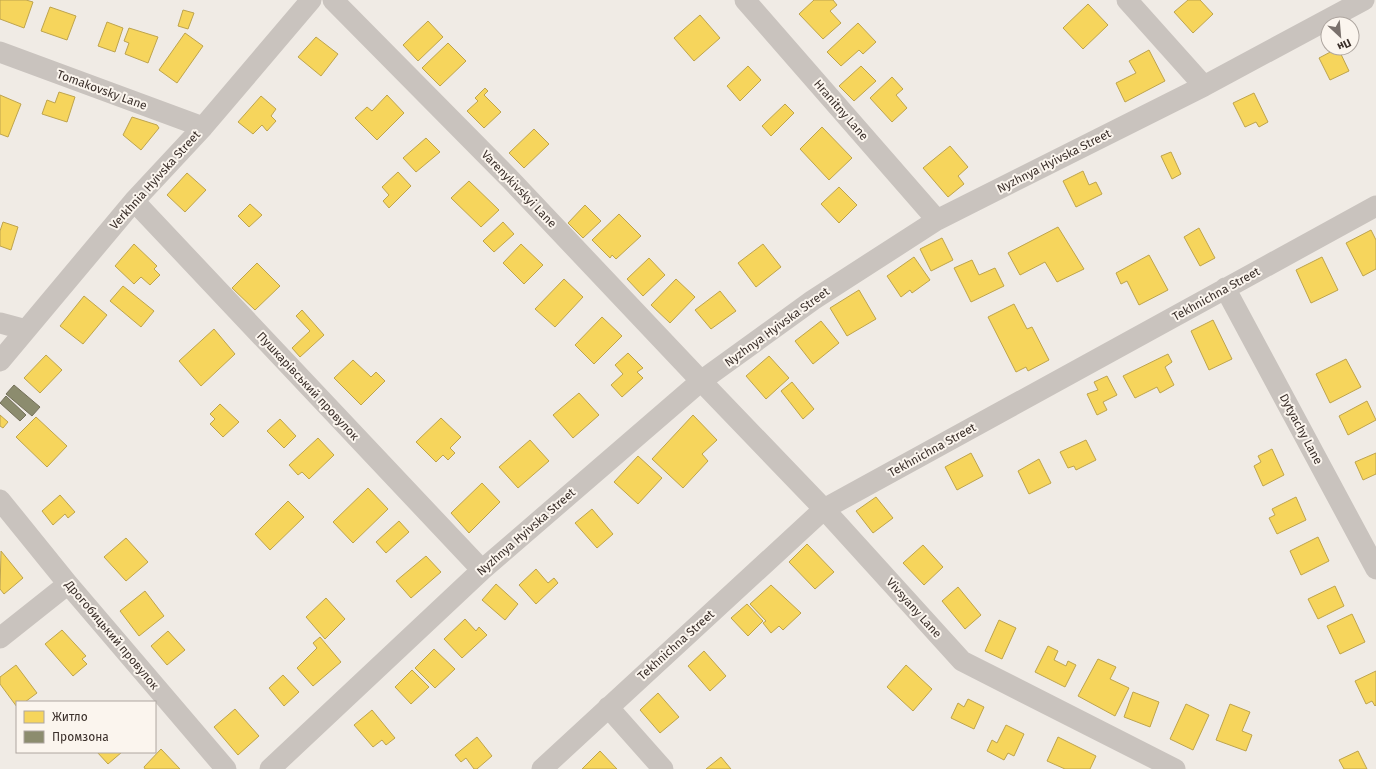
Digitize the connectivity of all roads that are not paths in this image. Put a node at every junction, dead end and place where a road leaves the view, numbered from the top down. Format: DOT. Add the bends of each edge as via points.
graph roads {
  1 [pos="311,0"];
  2 [pos="334,0"];
  3 [pos="745,0"];
  4 [pos="1127,0"];
  5 [pos="1364,0"];
  6 [pos="0,52"];
  7 [pos="1204,86"];
  8 [pos="203,128"];
  9 [pos="134,201"];
  10 [pos="1376,206"];
  11 [pos="937,220"];
  12 [pos="1225,288"];
  13 [pos="0,323"];
  14 [pos="26,330"];
  15 [pos="0,361"];
  16 [pos="701,382"];
  17 [pos="0,500"];
  18 [pos="824,509"];
  19 [pos="1376,569"];
  20 [pos="482,570"];
  21 [pos="68,584"];
  22 [pos="0,638"];
  23 [pos="608,707"];
  24 [pos="226,769"];
  25 [pos="270,769"];
  26 [pos="542,769"];
  27 [pos="663,769"];
  28 [pos="1175,769"];
  1 -- 8 [label="street, Verkhnia Hyivska Street"];
  2 -- 16 [label="street, Varenykivskyi Lane" via="509,178"];
  3 -- 11 [label="street, Hranitny Lane"];
  4 -- 7 [label="street"];
  5 -- 7 [label="street, Nyzhnya Hyivska Street"];
  6 -- 8 [label="street, Tomakovsky Lane"];
  7 -- 11 [label="street, Nyzhnya Hyivska Street"];
  8 -- 9 [label="street, Verkhnia Hyivska Street"];
  9 -- 14 [label="street, Verkhnia Hyivska Street"];
  9 -- 20 [label="street, Пушкарівський провулок"];
  10 -- 12 [label="street, Tekhnichna Street"];
  11 -- 16 [label="street, Nyzhnya Hyivska Street" via="813,300"];
  12 -- 18 [label="street, Tekhnichna Street"];
  12 -- 19 [label="street, Dytyachy Lane"];
  13 -- 14 [label="street"];
  14 -- 15 [label="street, Verkhnia Hyivska Street"];
  16 -- 18 [label="street, Vivsyany Lane"];
  16 -- 20 [label="street, Nyzhnya Hyivska Street"];
  17 -- 21 [label="street, Дрогобицький провулок"];
  18 -- 23 [label="street, Tekhnichna Street"];
  18 -- 28 [label="street, Vivsyany Lane" via="962,661"];
  20 -- 25 [label="street, Nyzhnya Hyivska Street"];
  21 -- 22 [label="street"];
  21 -- 24 [label="street, Дрогобицький провулок"];
  23 -- 26 [label="street, Tekhnichna Street"];
  23 -- 27 [label="street"];
}
